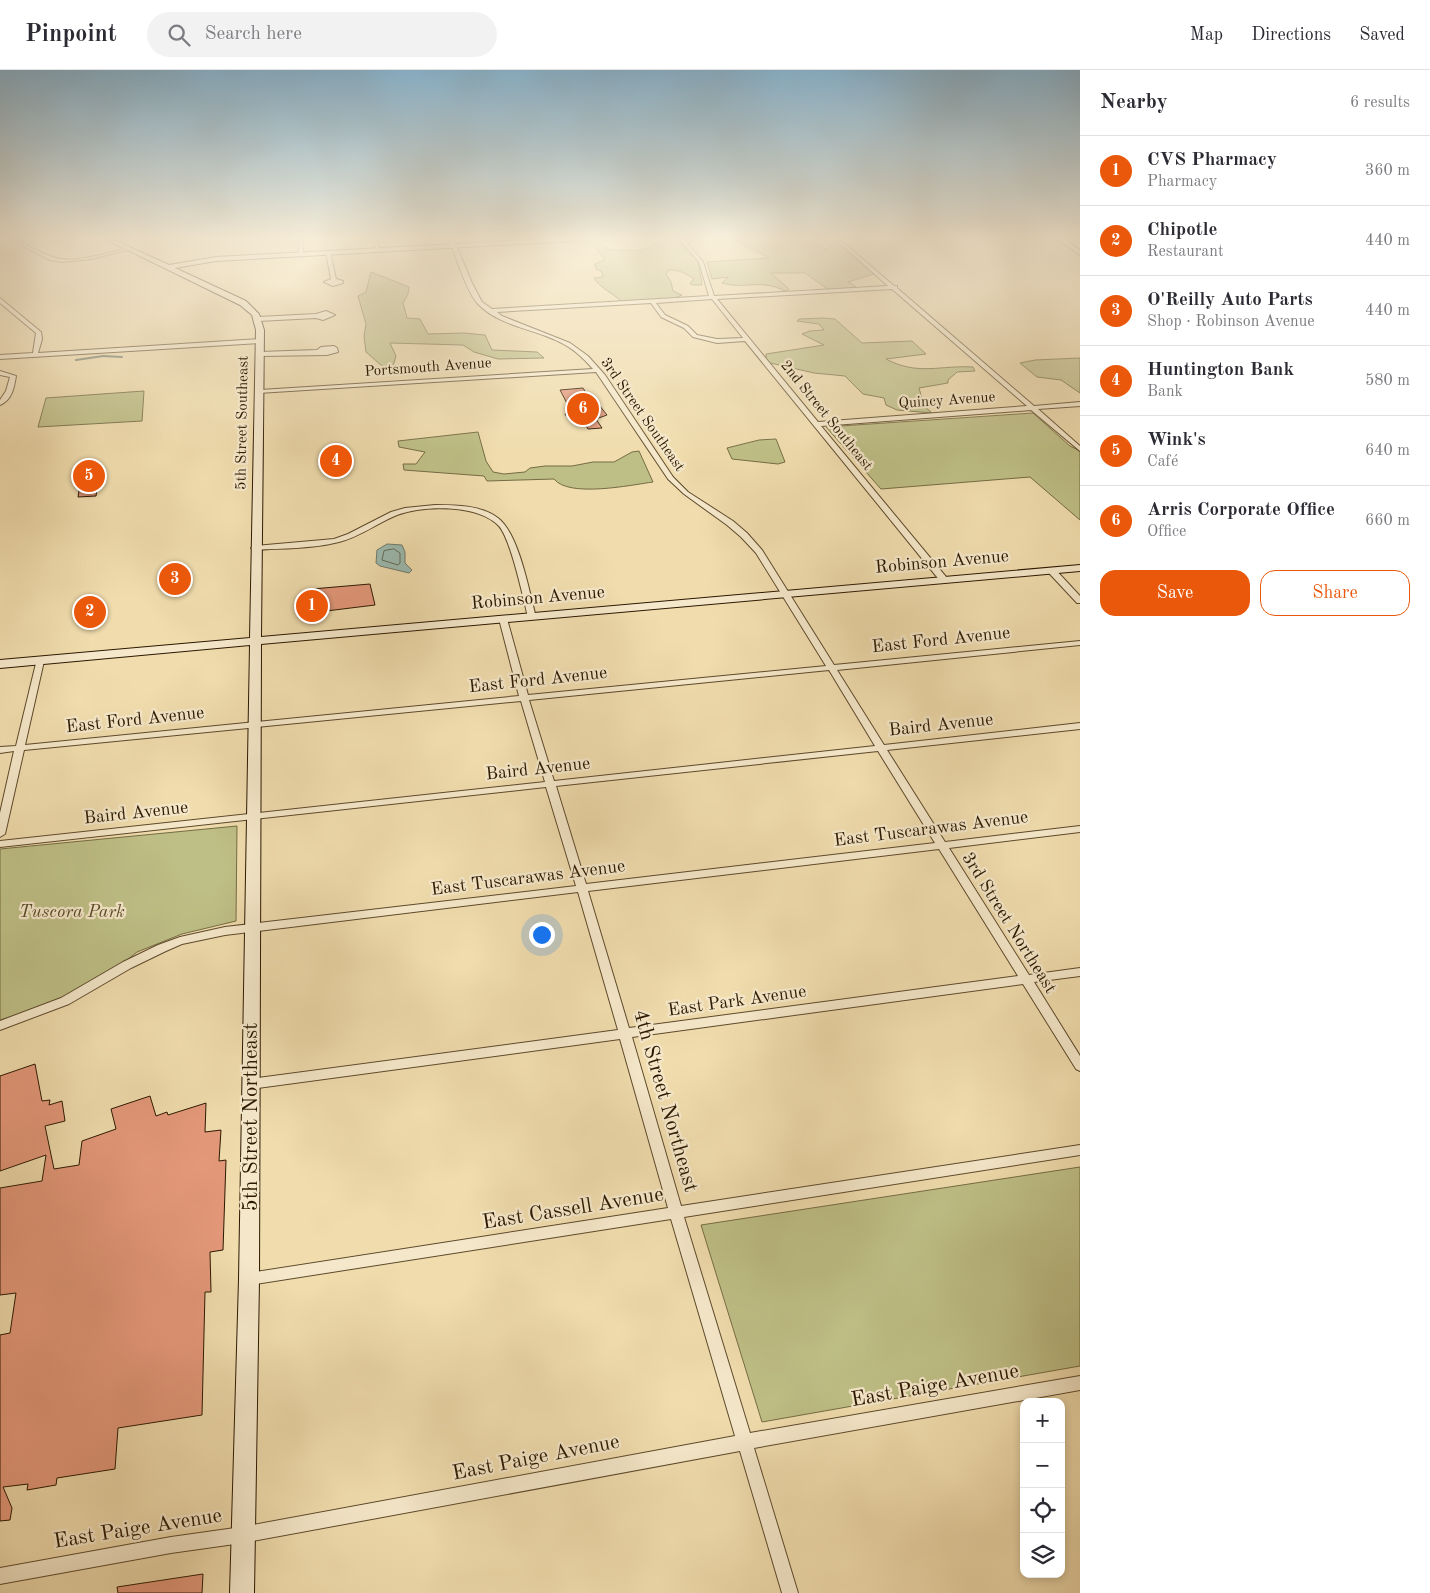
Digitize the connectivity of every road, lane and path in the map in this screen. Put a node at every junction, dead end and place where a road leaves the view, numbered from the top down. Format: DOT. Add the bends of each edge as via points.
graph roads {
  1 [pos="12,309"];
  2 [pos="251,309"];
  3 [pos="488,309"];
  4 [pos="525,309"];
  5 [pos="658,309"];
  6 [pos="723,309"];
  7 [pos="920,309"];
  8 [pos="14,311"];
  9 [pos="490,311"];
  10 [pos="7,312"];
  11 [pos="316,316"];
  12 [pos="258,319"];
  13 [pos="747,339"];
  14 [pos="260,340"];
  15 [pos="319,352"];
  16 [pos="260,354"];
  17 [pos="35,355"];
  18 [pos="0,357"];
  19 [pos="598,370"];
  20 [pos="0,373"];
  21 [pos="260,392"];
  22 [pos="0,403"];
  23 [pos="1080,404"];
  24 [pos="1030,407"];
  25 [pos="816,424"];
  26 [pos="1080,449"];
  27 [pos="255,548"];
  28 [pos="1080,568"];
  29 [pos="1051,570"];
  30 [pos="944,580"];
  31 [pos="784,594"];
  32 [pos="1080,601"];
  33 [pos="532,616"];
  34 [pos="503,619"];
  35 [pos="255,641"];
  36 [pos="1080,643"];
  37 [pos="40,660"];
  38 [pos="0,664"];
  39 [pos="830,668"];
  40 [pos="524,698"];
  41 [pos="255,725"];
  42 [pos="1080,726"];
  43 [pos="20,748"];
  44 [pos="881,748"];
  45 [pos="0,750"];
  46 [pos="552,784"];
  47 [pos="254,816"];
  48 [pos="1080,829"];
  49 [pos="0,834"];
  50 [pos="0,844"];
  51 [pos="942,846"];
  52 [pos="582,889"];
  53 [pos="253,928"];
  54 [pos="1080,972"];
  55 [pos="1025,980"];
  56 [pos="0,1026"];
  57 [pos="624,1034"];
  58 [pos="1080,1066"];
  59 [pos="251,1084"];
  60 [pos="1080,1150"];
  61 [pos="676,1213"];
  62 [pos="249,1279"];
  63 [pos="1080,1383"];
  64 [pos="744,1442"];
  65 [pos="242,1535"];
  66 [pos="0,1576"];
  67 [pos="242,1593"];
  68 [pos="790,1593"];
  1 -- 8 [label="street"];
  2 -- 12 [label="main road"];
  3 -- 9 [label="street, 3rd Street Southeast"];
  4 -- 9 [label="street"];
  5 -- 13 [label="street" via="695,336 717,341"];
  6 -- 13 [label="street, 2nd Street Southeast"];
  7 -- 24 [label="street"];
  8 -- 10 [label="street"];
  8 -- 17 [label="street" via="39,333"];
  9 -- 19 [label="street, 3rd Street Southeast" via="568,344"];
  11 -- 12 [label="street"];
  12 -- 14 [label="main road, 5th Street Southeast"];
  13 -- 25 [label="street, 2nd Street Southeast"];
  14 -- 16 [label="main road, 5th Street Southeast"];
  14 -- 17 [label="street"];
  15 -- 16 [label="street"];
  16 -- 21 [label="main road, 5th Street Southeast"];
  17 -- 18 [label="street"];
  19 -- 21 [label="street, Portsmouth Avenue"];
  19 -- 31 [label="street, 3rd Street Southeast" via="670,478 744,535 759,552"];
  20 -- 22 [label="street" via="13,376 9,394"];
  21 -- 27 [label="main road, 5th Street Southeast"];
  23 -- 24 [label="street, Quincy Avenue"];
  24 -- 25 [label="street, Quincy Avenue"];
  24 -- 26 [label="street"];
  25 -- 30 [label="street, 2nd Street Southeast"];
  27 -- 33 [label="street" via="335,541 359,533 395,514 420,508 475,511 504,527"];
  27 -- 35 [label="main road, 5th Street Southeast"];
  28 -- 29 [label="main road, Robinson Avenue"];
  29 -- 30 [label="main road, Robinson Avenue"];
  29 -- 32 [label="street"];
  30 -- 31 [label="main road, Robinson Avenue"];
  31 -- 33 [label="main road, Robinson Avenue"];
  31 -- 39 [label="street, 3rd Street Northeast"];
  33 -- 34 [label="main road, Robinson Avenue"];
  34 -- 35 [label="main road, Robinson Avenue"];
  34 -- 40 [label="street, 4th Street Northeast"];
  35 -- 37 [label="main road, Robinson Avenue"];
  35 -- 41 [label="main road, 5th Street Northeast"];
  36 -- 39 [label="street, East Ford Avenue"];
  37 -- 38 [label="main road, Robinson Avenue"];
  37 -- 43 [label="street"];
  39 -- 40 [label="street, East Ford Avenue"];
  39 -- 44 [label="street, 3rd Street Northeast"];
  40 -- 41 [label="street, East Ford Avenue"];
  40 -- 46 [label="street, 4th Street Northeast"];
  41 -- 43 [label="street, East Ford Avenue"];
  41 -- 47 [label="main road, 5th Street Northeast"];
  42 -- 44 [label="street, Baird Avenue"];
  43 -- 45 [label="street, East Ford Avenue"];
  43 -- 49 [label="street"];
  44 -- 46 [label="street, Baird Avenue"];
  44 -- 51 [label="street, 3rd Street Northeast"];
  46 -- 47 [label="street, Baird Avenue"];
  46 -- 52 [label="street, 4th Street Northeast"];
  47 -- 50 [label="street, Baird Avenue"];
  47 -- 53 [label="main road, 5th Street Northeast"];
  48 -- 51 [label="street, East Tuscarawas Avenue"];
  51 -- 52 [label="street, East Tuscarawas Avenue"];
  51 -- 55 [label="street, 3rd Street Northeast"];
  52 -- 53 [label="street, East Tuscarawas Avenue"];
  52 -- 57 [label="street, 4th Street Northeast"];
  53 -- 56 [label="street, East Tuscarawas Avenue" via="198,936 162,948 65,1001"];
  53 -- 59 [label="main road, 5th Street Northeast"];
  54 -- 55 [label="street, East Park Avenue"];
  55 -- 57 [label="street, East Park Avenue"];
  55 -- 58 [label="street, 3rd Street Northeast"];
  57 -- 59 [label="street, East Park Avenue"];
  57 -- 61 [label="street, 4th Street Northeast"];
  59 -- 62 [label="main road, 5th Street Northeast"];
  60 -- 61 [label="street, East Cassell Avenue"];
  61 -- 62 [label="street, East Cassell Avenue"];
  61 -- 64 [label="street, 4th Street Northeast"];
  62 -- 65 [label="main road, 5th Street Northeast"];
  63 -- 64 [label="street, East Paige Avenue"];
  64 -- 65 [label="street, East Paige Avenue"];
  64 -- 68 [label="street, 4th Street Northeast"];
  65 -- 66 [label="street, East Paige Avenue" via="171,1544"];
  65 -- 67 [label="main road, 5th Street Northeast"];
}
